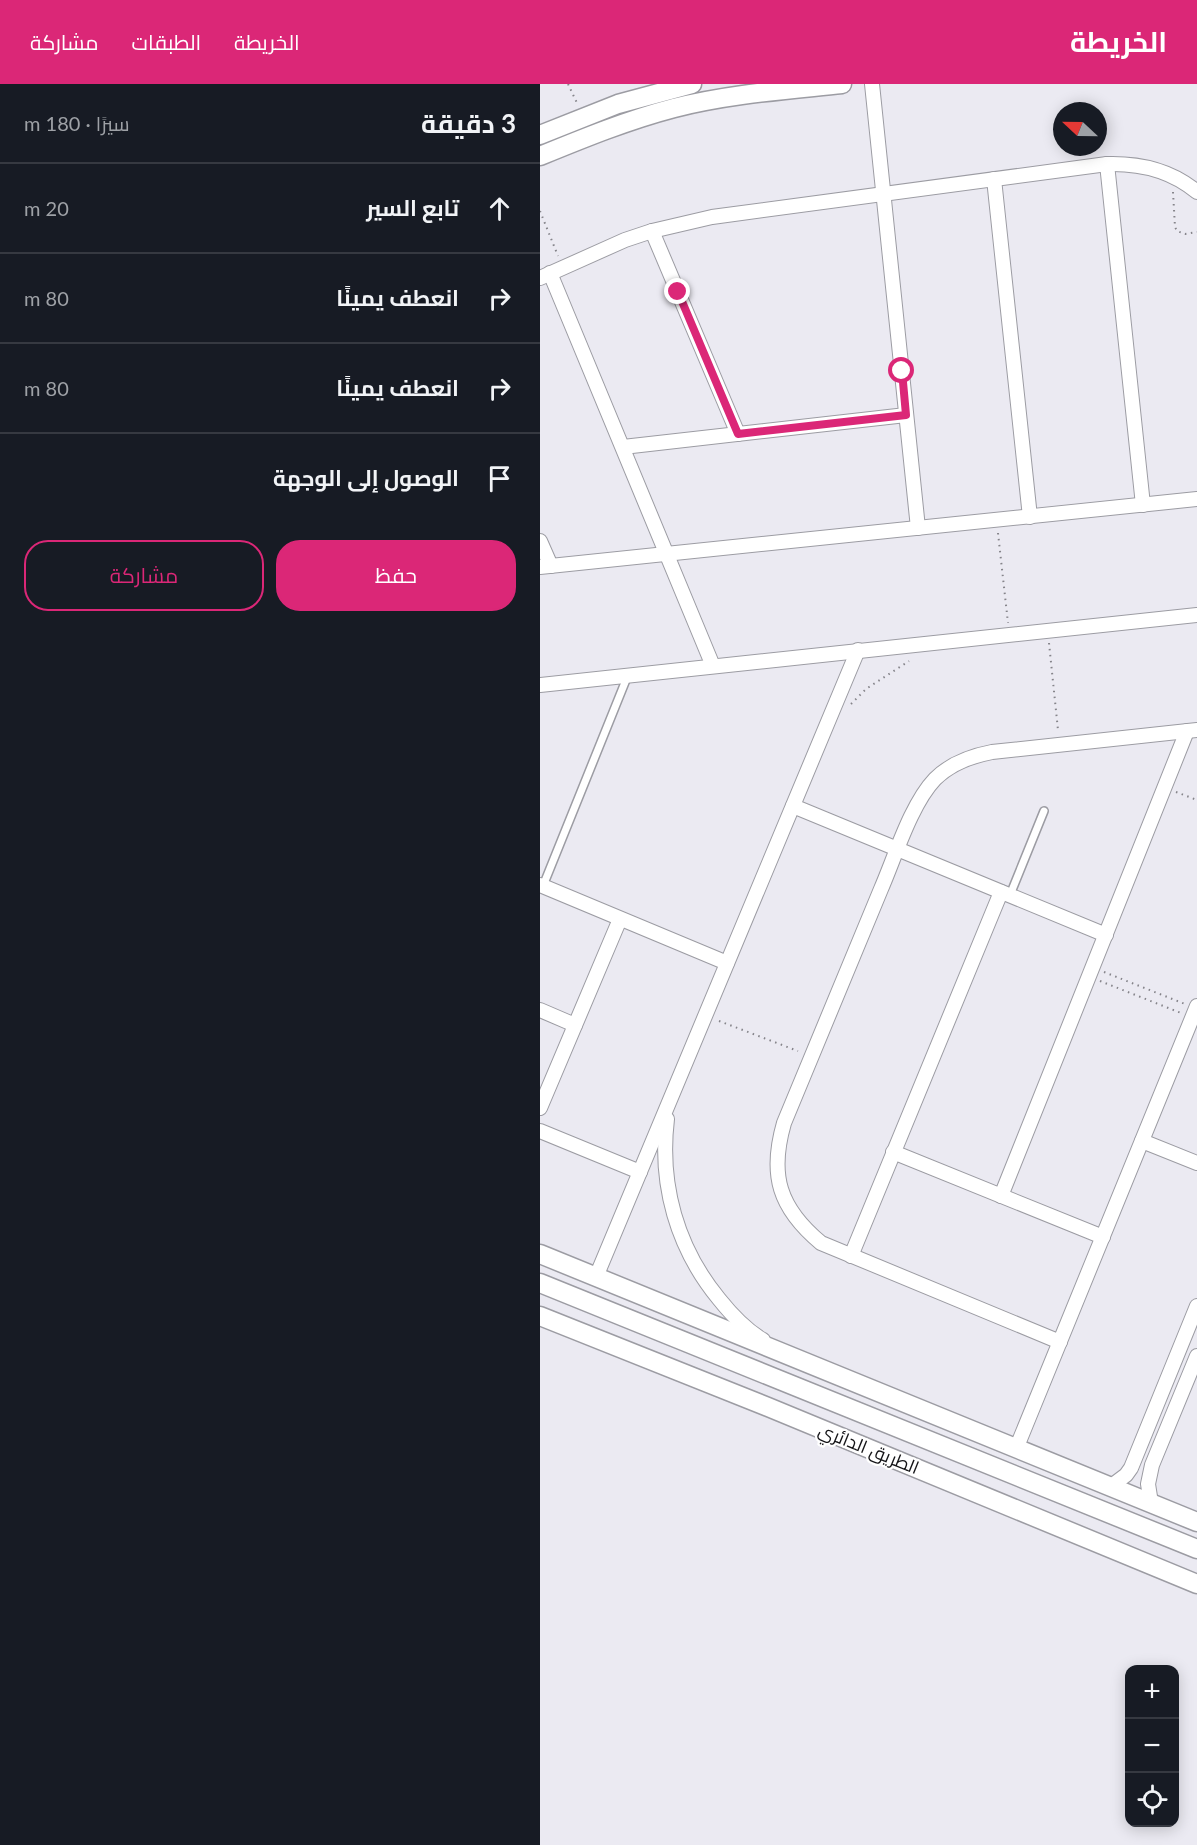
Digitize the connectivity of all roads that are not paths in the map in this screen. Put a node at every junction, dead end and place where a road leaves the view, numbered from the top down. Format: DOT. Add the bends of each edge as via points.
graph roads {
  1 [pos="692,84"];
  2 [pos="842,84"];
  3 [pos="872,84"];
  4 [pos="668,87"];
  5 [pos="648,89"];
  6 [pos="580,118"];
  7 [pos="540,135"];
  8 [pos="584,138"];
  9 [pos="540,156"];
  10 [pos="1107,164"];
  11 [pos="994,179"];
  12 [pos="1197,192"];
  13 [pos="883,193"];
  14 [pos="652,231"];
  15 [pos="551,273"];
  16 [pos="906,415"];
  17 [pos="738,434"];
  18 [pos="623,447"];
  19 [pos="1197,499"];
  20 [pos="1143,505"];
  21 [pos="1030,517"];
  22 [pos="918,528"];
  23 [pos="540,541"];
  24 [pos="668,555"];
  25 [pos="545,567"];
  26 [pos="1197,615"];
  27 [pos="858,650"];
  28 [pos="713,666"];
  29 [pos="628,675"];
  30 [pos="540,685"];
  31 [pos="1192,731"];
  32 [pos="793,806"];
  33 [pos="1044,811"];
  34 [pos="898,849"];
  35 [pos="542,886"];
  36 [pos="1006,893"];
  37 [pos="620,918"];
  38 [pos="1106,935"];
  39 [pos="727,963"];
  40 [pos="540,1010"];
  41 [pos="1195,1011"];
  42 [pos="575,1025"];
  43 [pos="669,1101"];
  44 [pos="540,1108"];
  45 [pos="540,1131"];
  46 [pos="1142,1141"];
  47 [pos="893,1152"];
  48 [pos="1197,1163"];
  49 [pos="640,1172"];
  50 [pos="1002,1196"];
  51 [pos="1103,1238"];
  52 [pos="540,1254"];
  53 [pos="851,1256"];
  54 [pos="596,1277"];
  55 [pos="540,1283"];
  56 [pos="1197,1306"];
  57 [pos="540,1316"];
  58 [pos="1060,1342"];
  59 [pos="1197,1356"];
  60 [pos="790,1357"];
  61 [pos="779,1379"];
  62 [pos="768,1407"];
  63 [pos="1016,1449"];
  64 [pos="1060,1467"];
  65 [pos="1110,1487"];
  66 [pos="1051,1490"];
  67 [pos="1150,1503"];
  68 [pos="1197,1522"];
  69 [pos="1197,1549"];
  70 [pos="1197,1584"];
  1 -- 4 [label="main road"];
  2 -- 8 [label="main road" via="704,101"];
  3 -- 13 [label="street"];
  4 -- 5 [label="main road"];
  5 -- 6 [label="main road"];
  6 -- 7 [label="main road"];
  6 -- 8 [label="main road"];
  8 -- 9 [label="main road"];
  10 -- 11 [label="street"];
  10 -- 12 [label="street" via="1151,167"];
  10 -- 20 [label="street"];
  11 -- 13 [label="street"];
  11 -- 21 [label="street"];
  13 -- 14 [label="street" via="744,211"];
  13 -- 16 [label="street"];
  14 -- 15 [label="street"];
  14 -- 17 [label="street"];
  15 -- 18 [label="street"];
  16 -- 17 [label="street"];
  16 -- 22 [label="street"];
  17 -- 18 [label="street"];
  18 -- 24 [label="street"];
  19 -- 20 [label="street"];
  20 -- 21 [label="street"];
  21 -- 22 [label="street"];
  22 -- 24 [label="street"];
  23 -- 25 [label="street"];
  24 -- 25 [label="street"];
  24 -- 28 [label="street"];
  26 -- 27 [label="street"];
  27 -- 28 [label="street"];
  27 -- 32 [label="street"];
  28 -- 29 [label="street"];
  29 -- 30 [label="street"];
  29 -- 35 [label="lane"];
  31 -- 34 [label="street" via="972,756 936,778 923,794"];
  31 -- 38 [label="street" via="1165,787"];
  32 -- 34 [label="street"];
  32 -- 39 [label="street"];
  33 -- 36 [label="lane"];
  34 -- 36 [label="street"];
  34 -- 53 [label="street" via="778,1144 781,1190 790,1210 821,1243"];
  35 -- 37 [label="street"];
  36 -- 38 [label="street"];
  36 -- 47 [label="street"];
  37 -- 39 [label="street"];
  37 -- 42 [label="street"];
  38 -- 50 [label="street"];
  39 -- 43 [label="street"];
  40 -- 42 [label="street"];
  41 -- 46 [label="street"];
  42 -- 44 [label="street"];
  43 -- 49 [label="street"];
  43 -- 60 [label="street" via="666,1177 673,1215 687,1250 729,1312"];
  45 -- 49 [label="street"];
  46 -- 48 [label="street"];
  46 -- 51 [label="street"];
  47 -- 50 [label="street"];
  47 -- 53 [label="street"];
  49 -- 54 [label="street"];
  50 -- 51 [label="street"];
  51 -- 58 [label="street"];
  52 -- 54 [label="main road"];
  53 -- 58 [label="street"];
  54 -- 60 [label="main road"];
  55 -- 61 [label="main road, الطريق الدائري"];
  56 -- 65 [label="street" via="1131,1468"];
  57 -- 62 [label="main road, الطريق الدائري"];
  58 -- 63 [label="street"];
  59 -- 67 [label="street" via="1152,1465"];
  60 -- 63 [label="main road"];
  61 -- 62 [label="main road"];
  61 -- 66 [label="main road, الطريق الدائري"];
  62 -- 70 [label="main road, الطريق الدائري"];
  63 -- 64 [label="main road"];
  64 -- 65 [label="main road"];
  64 -- 66 [label="main road"];
  65 -- 67 [label="main road"];
  66 -- 69 [label="main road, الطريق الدائري"];
  67 -- 68 [label="main road"];
}
